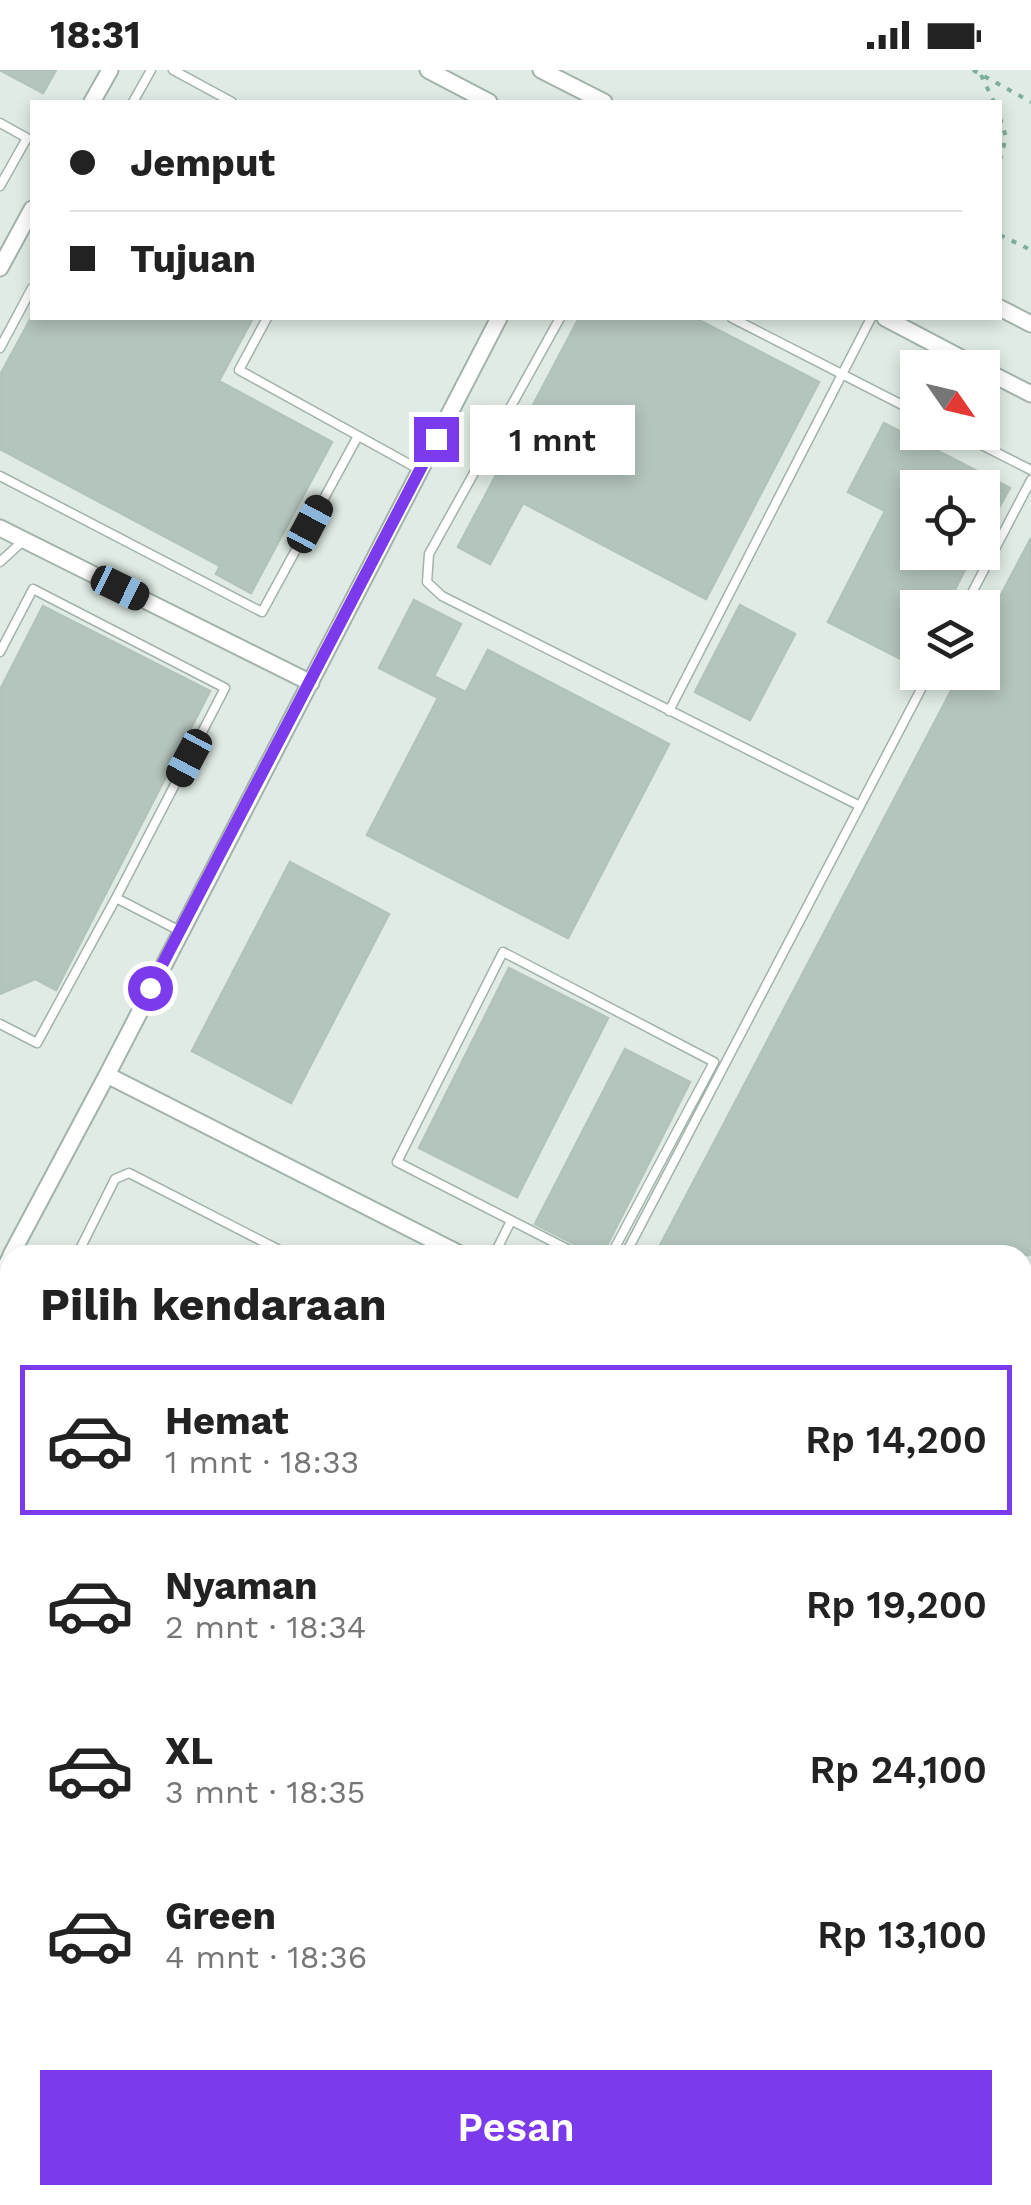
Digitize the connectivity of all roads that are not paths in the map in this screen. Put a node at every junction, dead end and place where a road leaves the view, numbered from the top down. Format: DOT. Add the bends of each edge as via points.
graph roads {
  1 [pos="110,70"];
  2 [pos="151,70"];
  3 [pos="173,70"];
  4 [pos="428,70"];
  5 [pos="541,70"];
  6 [pos="93,100"];
  7 [pos="135,100"];
  8 [pos="228,100"];
  9 [pos="485,100"];
  10 [pos="600,100"];
  11 [pos="0,123"];
  12 [pos="0,186"];
  13 [pos="30,214"];
  14 [pos="0,268"];
  15 [pos="30,292"];
  16 [pos="1002,309"];
  17 [pos="266,320"];
  18 [pos="498,320"];
  19 [pos="559,320"];
  20 [pos="736,320"];
  21 [pos="871,320"];
  22 [pos="889,320"];
  23 [pos="1031,324"];
  24 [pos="0,348"];
  25 [pos="947,350"];
  26 [pos="841,374"];
  27 [pos="1000,378"];
  28 [pos="1031,394"];
  29 [pos="900,404"];
  30 [pos="358,436"];
  31 [pos="992,450"];
  32 [pos="420,470"];
  33 [pos="1031,470"];
  34 [pos="0,476"];
  35 [pos="1031,480"];
  36 [pos="0,528"];
  37 [pos="24,540"];
  38 [pos="0,562"];
  39 [pos="973,590"];
  40 [pos="0,652"];
  41 [pos="311,683"];
  42 [pos="921,690"];
  43 [pos="669,712"];
  44 [pos="860,806"];
  45 [pos="116,898"];
  46 [pos="180,931"];
  47 [pos="0,1024"];
  48 [pos="107,1075"];
  49 [pos="512,1221"];
  50 [pos="17,1245"];
  51 [pos="82,1245"];
  52 [pos="269,1245"];
  53 [pos="442,1245"];
  54 [pos="499,1245"];
  55 [pos="559,1245"];
  56 [pos="616,1245"];
  57 [pos="630,1245"];
  1 -- 6 [label="street"];
  2 -- 7 [label="lane"];
  3 -- 8 [label="lane"];
  4 -- 9 [label="street"];
  5 -- 10 [label="street"];
  11 -- 12 [label="lane" via="27,138"];
  13 -- 14 [label="street"];
  15 -- 24 [label="lane"];
  16 -- 23 [label="street"];
  17 -- 30 [label="lane" via="240,370"];
  18 -- 32 [label="street"];
  19 -- 43 [label="lane" via="429,554 428,582 442,596"];
  20 -- 26 [label="lane"];
  21 -- 26 [label="lane"];
  22 -- 25 [label="street"];
  26 -- 29 [label="lane"];
  26 -- 43 [label="lane"];
  27 -- 28 [label="street"];
  30 -- 32 [label="lane"];
  30 -- 34 [label="lane" via="262,612"];
  31 -- 33 [label="lane"];
  32 -- 41 [label="street"];
  35 -- 39 [label="lane"];
  36 -- 37 [label="street"];
  37 -- 38 [label="lane"];
  37 -- 41 [label="street"];
  40 -- 45 [label="lane" via="33,589 225,688"];
  41 -- 46 [label="street"];
  42 -- 44 [label="lane"];
  43 -- 44 [label="lane"];
  44 -- 57 [label="lane"];
  45 -- 46 [label="lane"];
  45 -- 47 [label="lane" via="37,1042"];
  46 -- 48 [label="street"];
  48 -- 50 [label="street"];
  48 -- 53 [label="street"];
  49 -- 54 [label="lane"];
  49 -- 55 [label="lane"];
  49 -- 56 [label="lane" via="396,1162 502,952 714,1062"];
  51 -- 52 [label="lane" via="115,1179 129,1173"];
}
